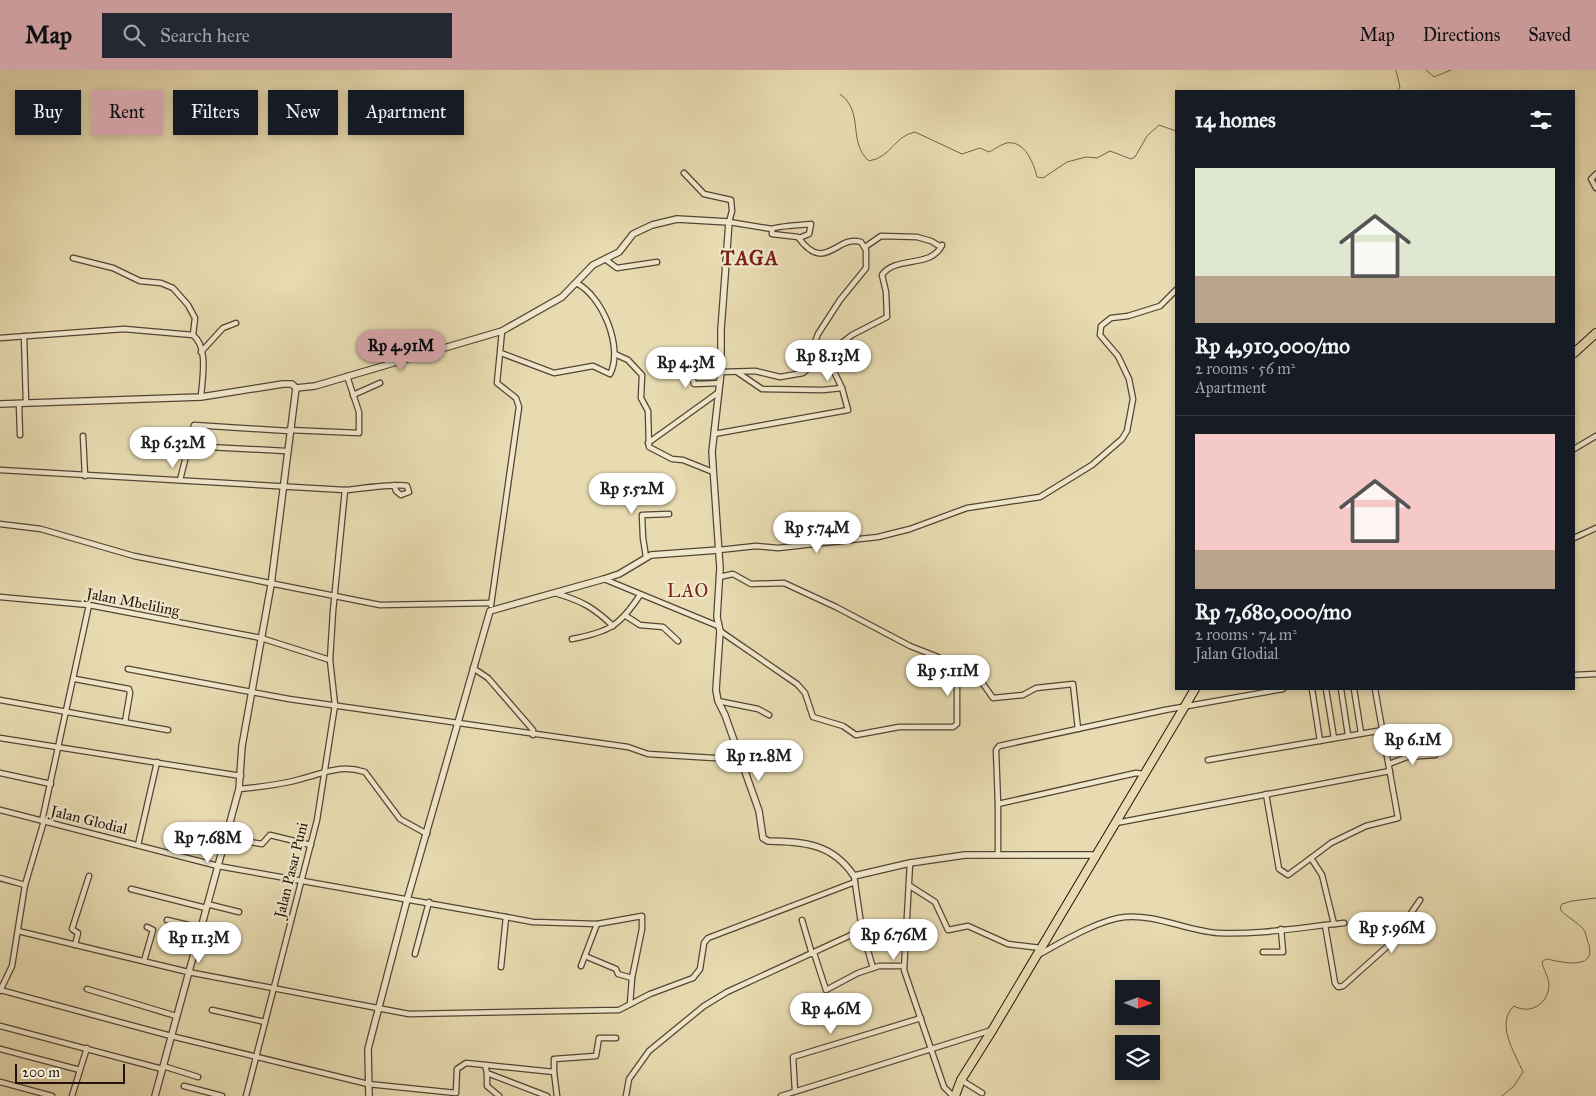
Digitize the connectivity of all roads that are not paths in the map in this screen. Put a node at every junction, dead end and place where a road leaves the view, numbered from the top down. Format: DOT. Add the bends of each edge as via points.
graph roads {
  1 [pos="684,173"];
  2 [pos="1596,174"];
  3 [pos="1596,188"];
  4 [pos="729,222"];
  5 [pos="772,229"];
  6 [pos="799,238"];
  7 [pos="865,247"];
  8 [pos="73,258"];
  9 [pos="605,259"];
  10 [pos="657,262"];
  11 [pos="576,283"];
  12 [pos="1175,291"];
  13 [pos="236,323"];
  14 [pos="502,331"];
  15 [pos="1596,333"];
  16 [pos="193,335"];
  17 [pos="24,336"];
  18 [pos="0,338"];
  19 [pos="202,352"];
  20 [pos="1575,352"];
  21 [pos="500,353"];
  22 [pos="615,354"];
  23 [pos="826,355"];
  24 [pos="656,368"];
  25 [pos="721,372"];
  26 [pos="737,372"];
  27 [pos="803,373"];
  28 [pos="346,376"];
  29 [pos="380,383"];
  30 [pos="720,383"];
  31 [pos="296,388"];
  32 [pos="842,388"];
  33 [pos="719,392"];
  34 [pos="353,395"];
  35 [pos="201,397"];
  36 [pos="26,403"];
  37 [pos="0,404"];
  38 [pos="19,404"];
  39 [pos="289,430"];
  40 [pos="714,434"];
  41 [pos="20,435"];
  42 [pos="83,436"];
  43 [pos="1596,436"];
  44 [pos="648,443"];
  45 [pos="189,446"];
  46 [pos="1575,448"];
  47 [pos="286,451"];
  48 [pos="0,470"];
  49 [pos="713,472"];
  50 [pos="84,476"];
  51 [pos="180,480"];
  52 [pos="394,486"];
  53 [pos="283,487"];
  54 [pos="346,490"];
  55 [pos="669,514"];
  56 [pos="0,524"];
  57 [pos="1596,528"];
  58 [pos="1575,538"];
  59 [pos="719,550"];
  60 [pos="646,557"];
  61 [pos="719,577"];
  62 [pos="604,579"];
  63 [pos="270,585"];
  64 [pos="554,593"];
  65 [pos="335,594"];
  66 [pos="640,595"];
  67 [pos="0,597"];
  68 [pos="491,603"];
  69 [pos="90,605"];
  70 [pos="490,611"];
  71 [pos="626,616"];
  72 [pos="613,626"];
  73 [pos="719,629"];
  74 [pos="261,638"];
  75 [pos="572,639"];
  76 [pos="678,642"];
  77 [pos="330,660"];
  78 [pos="473,668"];
  79 [pos="128,669"];
  80 [pos="1596,674"];
  81 [pos="1575,675"];
  82 [pos="954,678"];
  83 [pos="75,679"];
  84 [pos="1194,690"];
  85 [pos="1278,690"];
  86 [pos="1312,690"];
  87 [pos="1326,690"];
  88 [pos="1341,690"];
  89 [pos="1354,690"];
  90 [pos="1375,690"];
  91 [pos="250,693"];
  92 [pos="0,700"];
  93 [pos="718,701"];
  94 [pos="334,705"];
  95 [pos="1185,707"];
  96 [pos="68,711"];
  97 [pos="769,715"];
  98 [pos="125,722"];
  99 [pos="457,724"];
  100 [pos="1078,729"];
  101 [pos="168,730"];
  102 [pos="1383,730"];
  103 [pos="1361,733"];
  104 [pos="533,735"];
  105 [pos="1348,735"];
  106 [pos="0,738"];
  107 [pos="1334,738"];
  108 [pos="1320,741"];
  109 [pos="60,747"];
  110 [pos="1435,755"];
  111 [pos="740,759"];
  112 [pos="1208,760"];
  113 [pos="157,762"];
  114 [pos="780,762"];
  115 [pos="1389,764"];
  116 [pos="324,770"];
  117 [pos="1390,771"];
  118 [pos="0,773"];
  119 [pos="1145,774"];
  120 [pos="241,776"];
  121 [pos="52,784"];
  122 [pos="239,789"];
  123 [pos="1266,794"];
  124 [pos="998,804"];
  125 [pos="0,810"];
  126 [pos="43,821"];
  127 [pos="1115,824"];
  128 [pos="427,834"];
  129 [pos="225,838"];
  130 [pos="138,845"];
  131 [pos="311,845"];
  132 [pos="1097,855"];
  133 [pos="998,856"];
  134 [pos="1311,859"];
  135 [pos="910,863"];
  136 [pos="218,866"];
  137 [pos="88,876"];
  138 [pos="0,878"];
  139 [pos="854,879"];
  140 [pos="302,880"];
  141 [pos="25,884"];
  142 [pos="910,886"];
  143 [pos="131,889"];
  144 [pos="408,900"];
  145 [pos="1420,900"];
  146 [pos="429,902"];
  147 [pos="206,906"];
  148 [pos="239,912"];
  149 [pos="506,917"];
  150 [pos="167,920"];
  151 [pos="802,920"];
  152 [pos="1344,923"];
  153 [pos="597,924"];
  154 [pos="1334,924"];
  155 [pos="1325,925"];
  156 [pos="147,927"];
  157 [pos="201,928"];
  158 [pos="1281,929"];
  159 [pos="18,930"];
  160 [pos="862,930"];
  161 [pos="75,945"];
  162 [pos="1039,952"];
  163 [pos="1263,952"];
  164 [pos="813,953"];
  165 [pos="415,954"];
  166 [pos="585,956"];
  167 [pos="144,961"];
  168 [pos="581,966"];
  169 [pos="904,966"];
  170 [pos="501,967"];
  171 [pos="873,968"];
  172 [pos="188,972"];
  173 [pos="632,978"];
  174 [pos="88,989"];
  175 [pos="273,989"];
  176 [pos="0,991"];
  177 [pos="630,1002"];
  178 [pos="212,1010"];
  179 [pos="378,1010"];
  180 [pos="176,1016"];
  181 [pos="921,1018"];
  182 [pos="265,1022"];
  183 [pos="0,1026"];
  184 [pos="994,1030"];
  185 [pos="171,1036"];
  186 [pos="616,1038"];
  187 [pos="931,1047"];
  188 [pos="87,1048"];
  189 [pos="0,1049"];
  190 [pos="256,1056"];
  191 [pos="485,1065"];
  192 [pos="163,1068"];
  193 [pos="80,1070"];
  194 [pos="554,1072"];
  195 [pos="487,1073"];
  196 [pos="198,1077"];
  197 [pos="961,1080"];
  198 [pos="0,1082"];
  199 [pos="368,1084"];
  200 [pos="184,1086"];
  201 [pos="796,1092"];
  202 [pos="982,1092"];
  203 [pos="52,1096"];
  204 [pos="72,1096"];
  205 [pos="155,1096"];
  206 [pos="222,1096"];
  207 [pos="246,1096"];
  208 [pos="369,1096"];
  209 [pos="499,1096"];
  210 [pos="547,1096"];
  211 [pos="557,1096"];
  212 [pos="626,1096"];
  213 [pos="781,1096"];
  214 [pos="954,1096"];
  1 -- 4 [label="street" via="704,194 731,200"];
  2 -- 3 [label="street" via="1592,179"];
  4 -- 5 [label="street"];
  4 -- 9 [label="street" via="677,219 661,222 635,232 619,252"];
  4 -- 25 [label="street"];
  5 -- 6 [label="street" via="772,234"];
  5 -- 6 [label="street" via="811,224 809,234"];
  6 -- 7 [label="street" via="805,248 819,253 853,240"];
  7 -- 23 [label="street" via="881,236 923,238 941,246 932,257 889,267 882,275 888,316 852,335"];
  7 -- 27 [label="street" via="866,268 818,334"];
  8 -- 16 [label="street" via="113,268 140,281 173,288 195,318"];
  9 -- 10 [label="street" via="617,268"];
  9 -- 11 [label="street" via="588,269"];
  11 -- 14 [label="street" via="551,304"];
  11 -- 22 [label="street" via="587,289 606,319"];
  12 -- 59 [label="street" via="1160,306 1111,318 1101,326 1100,335 1120,360 1132,393 1127,431 1092,465 1040,497 967,508 885,536 778,548 756,546"];
  13 -- 19 [label="street" via="222,328"];
  14 -- 21 [label="street"];
  14 -- 28 [label="street"];
  15 -- 20 [label="highway"];
  16 -- 17 [label="street" via="124,329"];
  16 -- 19 [label="street"];
  17 -- 18 [label="street"];
  17 -- 36 [label="street"];
  19 -- 35 [label="street"];
  21 -- 22 [label="street" via="554,373 593,366 609,375"];
  21 -- 68 [label="street" via="497,383 516,398 520,407"];
  22 -- 44 [label="street" via="628,360 642,375 642,400 649,415"];
  23 -- 27 [label="street"];
  23 -- 32 [label="street"];
  24 -- 30 [label="street" via="691,372 694,384"];
  25 -- 26 [label="street"];
  25 -- 30 [label="street"];
  26 -- 27 [label="street" via="755,371 780,377"];
  26 -- 32 [label="street" via="762,389"];
  28 -- 31 [label="street"];
  28 -- 34 [label="street"];
  29 -- 34 [label="street"];
  30 -- 33 [label="street"];
  31 -- 35 [label="street" via="292,384 284,384"];
  31 -- 39 [label="street"];
  32 -- 40 [label="street" via="846,411"];
  33 -- 40 [label="street"];
  33 -- 44 [label="street"];
  34 -- 39 [label="street" via="360,416 359,433"];
  35 -- 36 [label="street"];
  36 -- 38 [label="street"];
  37 -- 38 [label="street"];
  38 -- 41 [label="street"];
  39 -- 45 [label="street" via="194,425"];
  39 -- 47 [label="street"];
  40 -- 49 [label="street"];
  42 -- 50 [label="street"];
  43 -- 46 [label="street"];
  44 -- 49 [label="street" via="672,459"];
  45 -- 47 [label="street"];
  45 -- 51 [label="street"];
  47 -- 53 [label="street"];
  48 -- 50 [label="street"];
  49 -- 59 [label="street"];
  50 -- 51 [label="street"];
  51 -- 53 [label="street"];
  52 -- 54 [label="street"];
  53 -- 54 [label="street"];
  53 -- 63 [label="street"];
  54 -- 65 [label="street, Jalan Pasar Puni"];
  55 -- 60 [label="street" via="642,515"];
  56 -- 63 [label="street" via="41,529 134,556"];
  57 -- 58 [label="street"];
  59 -- 60 [label="street" via="666,552"];
  59 -- 61 [label="street"];
  60 -- 62 [label="street" via="619,574"];
  61 -- 73 [label="street"];
  61 -- 82 [label="street" via="734,574 751,584 784,583 938,657"];
  62 -- 64 [label="street"];
  62 -- 66 [label="street"];
  63 -- 65 [label="street"];
  63 -- 74 [label="street"];
  64 -- 70 [label="street"];
  64 -- 72 [label="street" via="590,606"];
  65 -- 68 [label="street" via="386,606"];
  65 -- 77 [label="street, Jalan Pasar Puni"];
  66 -- 71 [label="street"];
  66 -- 73 [label="street"];
  67 -- 69 [label="street, Jalan Mbeliling"];
  68 -- 70 [label="street"];
  69 -- 74 [label="street, Jalan Mbeliling"];
  69 -- 83 [label="street"];
  70 -- 78 [label="street"];
  71 -- 72 [label="street"];
  71 -- 76 [label="street" via="640,626 662,627"];
  72 -- 75 [label="street" via="601,634"];
  73 -- 82 [label="street" via="797,684 813,717 843,726 856,735 899,727 955,726 958,714"];
  73 -- 93 [label="street"];
  74 -- 77 [label="street, Jalan Mbeliling"];
  74 -- 91 [label="street"];
  77 -- 94 [label="street, Jalan Pasar Puni"];
  78 -- 99 [label="street"];
  78 -- 104 [label="street" via="488,678"];
  79 -- 91 [label="street"];
  80 -- 81 [label="street"];
  82 -- 100 [label="street" via="978,675 993,698 1024,695 1036,688 1074,684"];
  83 -- 96 [label="street"];
  83 -- 98 [label="street" via="129,689"];
  84 -- 95 [label="highway"];
  85 -- 95 [label="street"];
  86 -- 108 [label="street"];
  87 -- 107 [label="street"];
  88 -- 105 [label="street"];
  89 -- 103 [label="street"];
  90 -- 102 [label="street"];
  91 -- 94 [label="street"];
  91 -- 120 [label="street"];
  92 -- 96 [label="street"];
  93 -- 97 [label="street" via="758,709"];
  93 -- 111 [label="street"];
  94 -- 99 [label="street"];
  94 -- 116 [label="street, Jalan Pasar Puni"];
  95 -- 100 [label="street"];
  95 -- 119 [label="highway"];
  96 -- 98 [label="street"];
  96 -- 109 [label="street"];
  98 -- 101 [label="street"];
  99 -- 104 [label="street"];
  99 -- 128 [label="street"];
  100 -- 124 [label="street" via="997,748"];
  102 -- 103 [label="street"];
  102 -- 115 [label="street"];
  103 -- 105 [label="street"];
  104 -- 111 [label="street" via="628,747 648,754"];
  105 -- 107 [label="street"];
  106 -- 109 [label="street"];
  107 -- 108 [label="street"];
  108 -- 112 [label="street"];
  109 -- 113 [label="street"];
  109 -- 121 [label="street"];
  110 -- 115 [label="street" via="1407,757"];
  111 -- 114 [label="street"];
  111 -- 139 [label="street" via="759,811 765,840 827,849 839,858"];
  113 -- 120 [label="street"];
  113 -- 130 [label="street"];
  115 -- 117 [label="street"];
  116 -- 122 [label="street" via="302,779"];
  116 -- 128 [label="street" via="343,768 365,772 400,819"];
  116 -- 131 [label="street, Jalan Pasar Puni"];
  117 -- 123 [label="street"];
  117 -- 134 [label="street" via="1397,819 1366,826 1323,848"];
  118 -- 121 [label="street"];
  119 -- 124 [label="street" via="1136,773"];
  119 -- 127 [label="highway"];
  120 -- 122 [label="street"];
  121 -- 126 [label="street"];
  122 -- 129 [label="street"];
  123 -- 127 [label="street"];
  123 -- 134 [label="street" via="1279,869 1288,874"];
  124 -- 133 [label="street"];
  125 -- 126 [label="street, Jalan Glodial"];
  126 -- 130 [label="street, Jalan Glodial"];
  126 -- 141 [label="street"];
  127 -- 132 [label="highway"];
  128 -- 144 [label="street"];
  129 -- 131 [label="street" via="262,844 270,836"];
  129 -- 136 [label="street"];
  130 -- 136 [label="street, Jalan Glodial"];
  131 -- 140 [label="street, Jalan Pasar Puni"];
  132 -- 133 [label="street"];
  132 -- 162 [label="highway"];
  133 -- 135 [label="street" via="965,855"];
  134 -- 154 [label="street" via="1320,870"];
  135 -- 139 [label="street"];
  135 -- 142 [label="street"];
  136 -- 140 [label="street, Jalan Glodial"];
  136 -- 147 [label="street"];
  137 -- 161 [label="street" via="72,928 78,932"];
  138 -- 141 [label="street"];
  139 -- 160 [label="street"];
  139 -- 177 [label="street" via="708,938 704,943 700,969 692,978"];
  140 -- 144 [label="street, Jalan Glodial"];
  140 -- 175 [label="street, Jalan Pasar Puni"];
  141 -- 159 [label="street"];
  142 -- 162 [label="street" via="935,902 948,930 968,926 1008,944"];
  142 -- 169 [label="street"];
  143 -- 147 [label="street"];
  144 -- 146 [label="street, Jalan Glodial"];
  144 -- 179 [label="street"];
  145 -- 155 [label="street" via="1390,944 1343,986 1335,985"];
  146 -- 149 [label="street, Jalan Glodial"];
  146 -- 165 [label="street"];
  147 -- 148 [label="street"];
  147 -- 157 [label="street"];
  149 -- 153 [label="street, Jalan Glodial" via="533,922"];
  149 -- 170 [label="street"];
  150 -- 157 [label="street"];
  151 -- 164 [label="street"];
  152 -- 154 [label="street"];
  153 -- 166 [label="street"];
  153 -- 173 [label="street, Jalan Glodial" via="643,916"];
  154 -- 155 [label="street"];
  155 -- 158 [label="street"];
  156 -- 167 [label="street" via="153,930"];
  157 -- 172 [label="street"];
  158 -- 162 [label="street" via="1216,933 1124,917"];
  158 -- 163 [label="street" via="1283,952"];
  159 -- 161 [label="street"];
  159 -- 176 [label="street" via="12,966"];
  160 -- 164 [label="street"];
  160 -- 171 [label="street"];
  161 -- 167 [label="street"];
  162 -- 184 [label="highway"];
  164 -- 171 [label="street" via="825,990"];
  164 -- 212 [label="street" via="727,992 683,1022 648,1051 629,1079"];
  166 -- 168 [label="street"];
  166 -- 173 [label="street"];
  167 -- 172 [label="street"];
  169 -- 171 [label="street"];
  169 -- 181 [label="street"];
  172 -- 175 [label="street"];
  172 -- 180 [label="street"];
  173 -- 177 [label="street"];
  174 -- 180 [label="street"];
  175 -- 179 [label="street"];
  175 -- 182 [label="street, Jalan Pasar Puni"];
  176 -- 185 [label="street"];
  177 -- 179 [label="street" via="616,1011 465,1015"];
  178 -- 182 [label="street"];
  179 -- 199 [label="street" via="368,1049"];
  180 -- 185 [label="street"];
  181 -- 187 [label="street"];
  181 -- 201 [label="street" via="792,1057"];
  182 -- 190 [label="street, Jalan Pasar Puni"];
  183 -- 188 [label="street"];
  184 -- 187 [label="street"];
  184 -- 197 [label="highway"];
  185 -- 190 [label="street"];
  185 -- 192 [label="street"];
  186 -- 194 [label="street" via="599,1038 596,1056 554,1059"];
  187 -- 201 [label="street"];
  187 -- 214 [label="street" via="944,1087"];
  188 -- 192 [label="street"];
  188 -- 193 [label="street"];
  189 -- 193 [label="street"];
  190 -- 199 [label="street"];
  190 -- 207 [label="street, Jalan Pasar Puni"];
  191 -- 194 [label="street"];
  191 -- 195 [label="street"];
  191 -- 199 [label="street" via="466,1063 459,1066 456,1093"];
  192 -- 196 [label="street"];
  192 -- 205 [label="street"];
  193 -- 204 [label="street"];
  194 -- 211 [label="street"];
  195 -- 209 [label="street" via="488,1086"];
  195 -- 210 [label="street"];
  197 -- 202 [label="street"];
  197 -- 214 [label="highway"];
  198 -- 203 [label="street"];
  199 -- 208 [label="street"];
  200 -- 206 [label="street"];
  201 -- 213 [label="street"];
}
